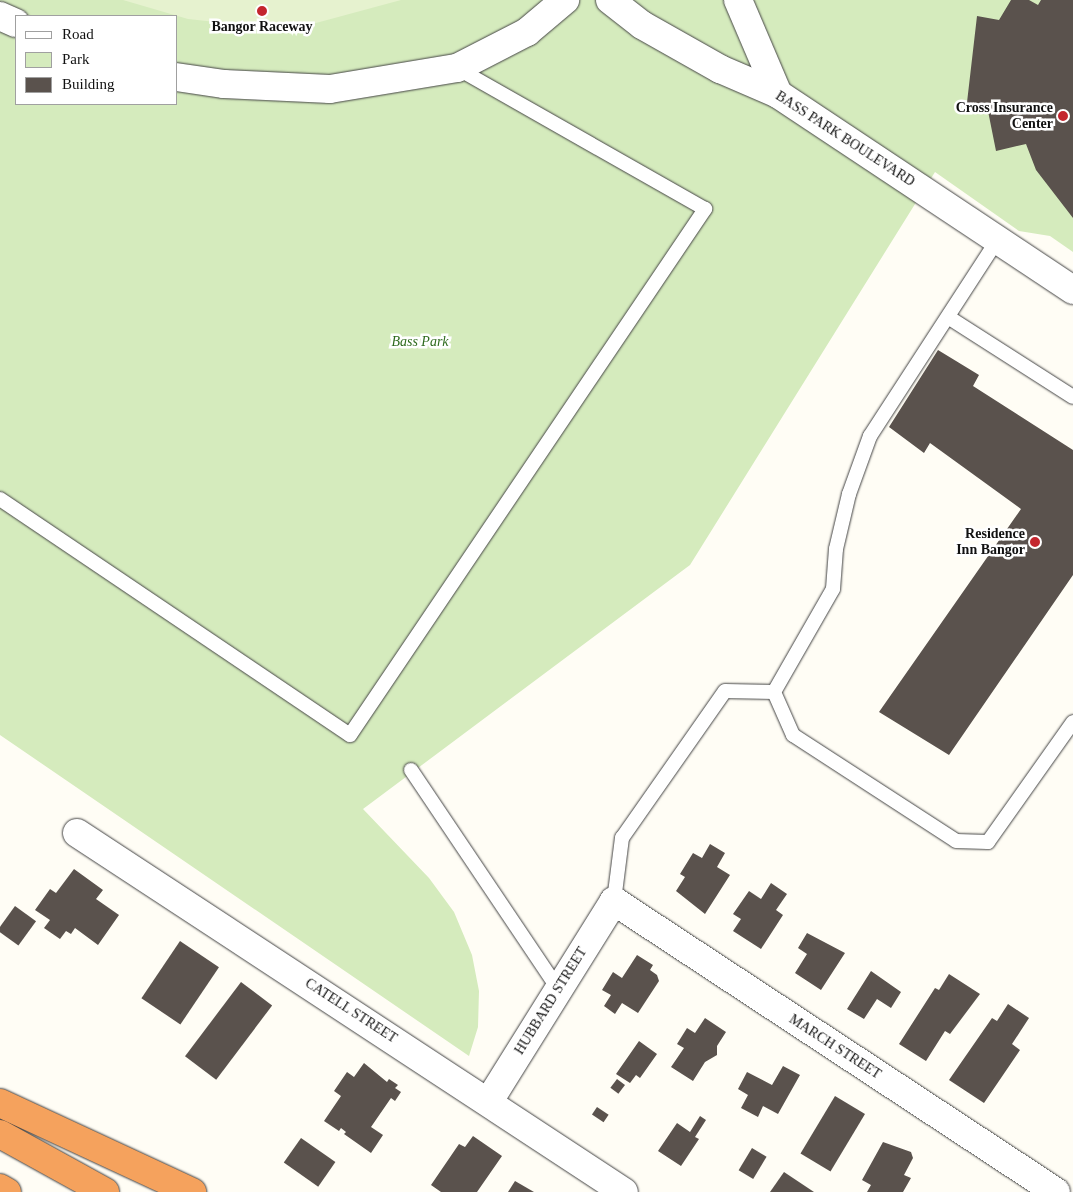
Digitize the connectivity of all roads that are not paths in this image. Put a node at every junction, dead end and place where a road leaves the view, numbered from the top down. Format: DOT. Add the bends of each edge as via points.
graph roads {
  1 [pos="564,0"];
  2 [pos="610,0"];
  3 [pos="738,0"];
  4 [pos="0,16"];
  5 [pos="15,23"];
  6 [pos="457,68"];
  7 [pos="178,77"];
  8 [pos="778,94"];
  9 [pos="998,239"];
  10 [pos="1073,290"];
  11 [pos="948,317"];
  12 [pos="1073,397"];
  13 [pos="0,499"];
  14 [pos="774,692"];
  15 [pos="1073,722"];
  16 [pos="411,770"];
  17 [pos="77,832"];
  18 [pos="614,901"];
  19 [pos="558,989"];
  20 [pos="489,1101"];
  21 [pos="0,1103"];
  22 [pos="0,1134"];
  23 [pos="0,1188"];
  24 [pos="8,1192"];
  25 [pos="105,1192"];
  26 [pos="192,1192"];
  27 [pos="624,1192"];
  28 [pos="1056,1192"];
  1 -- 6 [label="street" via="527,32"];
  2 -- 8 [label="street, BASS PARK BOULEVARD" via="642,25 712,64"];
  3 -- 8 [label="street"];
  4 -- 5 [label="street"];
  6 -- 7 [label="street" via="330,89 224,84"];
  6 -- 13 [label="lane" via="705,209 350,735"];
  8 -- 9 [label="street, BASS PARK BOULEVARD"];
  9 -- 10 [label="street, BASS PARK BOULEVARD"];
  9 -- 11 [label="lane"];
  11 -- 12 [label="lane"];
  11 -- 14 [label="lane" via="870,436 849,494 836,549 833,589"];
  14 -- 15 [label="lane" via="793,735 956,841 988,842"];
  14 -- 18 [label="lane" via="726,691 622,838"];
  16 -- 19 [label="lane"];
  17 -- 20 [label="street, CATELL STREET"];
  18 -- 19 [label="street, HUBBARD STREET"];
  18 -- 28 [label="street, MARCH STREET"];
  19 -- 20 [label="street, HUBBARD STREET"];
  20 -- 27 [label="street, CATELL STREET"];
  21 -- 26 [label="highway"];
  22 -- 25 [label="highway"];
  23 -- 24 [label="highway"];
}
